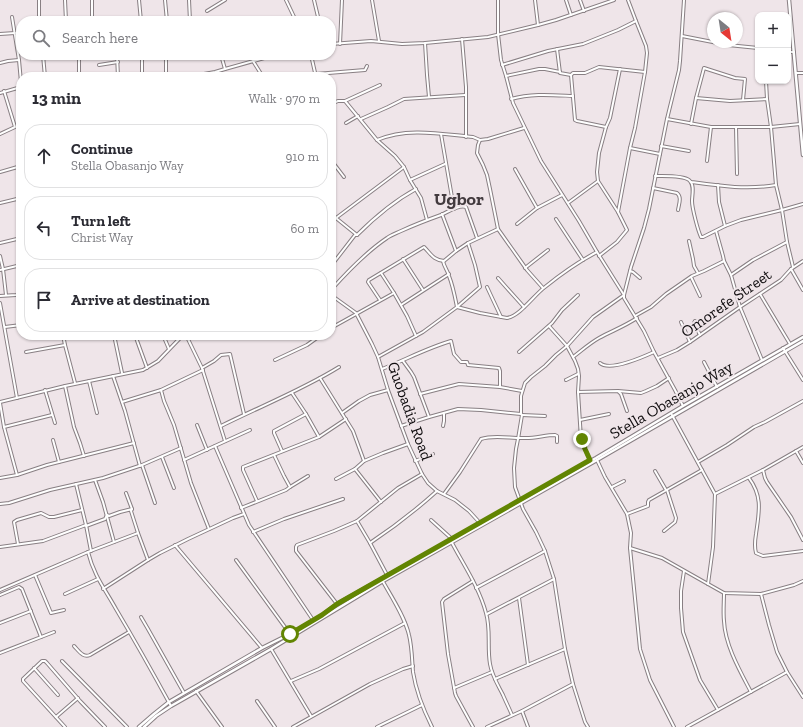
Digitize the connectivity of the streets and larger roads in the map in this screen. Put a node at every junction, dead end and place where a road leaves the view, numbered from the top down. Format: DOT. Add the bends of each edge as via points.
graph roads {
  1 [pos="39,0"];
  2 [pos="65,0"];
  3 [pos="92,0"];
  4 [pos="139,0"];
  5 [pos="165,0"];
  6 [pos="189,0"];
  7 [pos="225,0"];
  8 [pos="286,0"];
  9 [pos="314,0"];
  10 [pos="342,0"];
  11 [pos="372,0"];
  12 [pos="498,0"];
  13 [pos="535,0"];
  14 [pos="566,0"];
  15 [pos="580,0"];
  16 [pos="614,0"];
  17 [pos="628,0"];
  18 [pos="684,0"];
  19 [pos="788,0"];
  20 [pos="207,11"];
  21 [pos="584,11"];
  22 [pos="571,15"];
  23 [pos="39,16"];
  24 [pos="66,16"];
  25 [pos="92,16"];
  26 [pos="141,16"];
  27 [pos="167,16"];
  28 [pos="190,16"];
  29 [pos="294,16"];
  30 [pos="318,16"];
  31 [pos="12,17"];
  32 [pos="636,21"];
  33 [pos="538,25"];
  34 [pos="15,33"];
  35 [pos="0,34"];
  36 [pos="498,34"];
  37 [pos="682,36"];
  38 [pos="462,39"];
  39 [pos="16,40"];
  40 [pos="379,41"];
  41 [pos="425,43"];
  42 [pos="336,44"];
  43 [pos="340,44"];
  44 [pos="755,48"];
  45 [pos="557,49"];
  46 [pos="794,52"];
  47 [pos="19,60"];
  48 [pos="43,60"];
  49 [pos="79,60"];
  50 [pos="142,60"];
  51 [pos="166,60"];
  52 [pos="222,60"];
  53 [pos="257,60"];
  54 [pos="312,60"];
  55 [pos="253,61"];
  56 [pos="118,62"];
  57 [pos="0,63"];
  58 [pos="99,65"];
  59 [pos="502,65"];
  60 [pos="367,66"];
  61 [pos="225,69"];
  62 [pos="620,69"];
  63 [pos="20,72"];
  64 [pos="45,72"];
  65 [pos="79,72"];
  66 [pos="118,72"];
  67 [pos="142,72"];
  68 [pos="166,72"];
  69 [pos="215,72"];
  70 [pos="260,72"];
  71 [pos="315,72"];
  72 [pos="560,72"];
  73 [pos="645,72"];
  74 [pos="336,73"];
  75 [pos="796,73"];
  76 [pos="803,73"];
  77 [pos="571,75"];
  78 [pos="506,76"];
  79 [pos="766,84"];
  80 [pos="380,85"];
  81 [pos="16,88"];
  82 [pos="4,91"];
  83 [pos="0,93"];
  84 [pos="465,95"];
  85 [pos="573,96"];
  86 [pos="429,97"];
  87 [pos="696,98"];
  88 [pos="511,99"];
  89 [pos="767,99"];
  90 [pos="743,100"];
  91 [pos="345,101"];
  92 [pos="336,102"];
  93 [pos="358,116"];
  94 [pos="360,119"];
  95 [pos="666,119"];
  96 [pos="346,123"];
  97 [pos="691,124"];
  98 [pos="800,124"];
  99 [pos="736,126"];
  100 [pos="606,127"];
  101 [pos="711,127"];
  102 [pos="771,127"];
  103 [pos="525,128"];
  104 [pos="802,129"];
  105 [pos="0,134"];
  106 [pos="441,134"];
  107 [pos="466,137"];
  108 [pos="377,140"];
  109 [pos="480,140"];
  110 [pos="661,146"];
  111 [pos="630,148"];
  112 [pos="689,151"];
  113 [pos="660,154"];
  114 [pos="803,155"];
  115 [pos="707,161"];
  116 [pos="445,163"];
  117 [pos="16,167"];
  118 [pos="336,167"];
  119 [pos="404,167"];
  120 [pos="515,169"];
  121 [pos="0,172"];
  122 [pos="737,174"];
  123 [pos="655,176"];
  124 [pos="344,177"];
  125 [pos="410,180"];
  126 [pos="598,181"];
  127 [pos="691,182"];
  128 [pos="718,185"];
  129 [pos="776,185"];
  130 [pos="653,188"];
  131 [pos="416,189"];
  132 [pos="562,195"];
  133 [pos="16,199"];
  134 [pos="0,203"];
  135 [pos="568,203"];
  136 [pos="803,204"];
  137 [pos="537,208"];
  138 [pos="454,209"];
  139 [pos="678,210"];
  140 [pos="782,210"];
  141 [pos="618,212"];
  142 [pos="442,214"];
  143 [pos="336,218"];
  144 [pos="556,219"];
  145 [pos="426,220"];
  146 [pos="517,224"];
  147 [pos="725,226"];
  148 [pos="498,228"];
  149 [pos="716,231"];
  150 [pos="357,235"];
  151 [pos="477,238"];
  152 [pos="16,239"];
  153 [pos="689,241"];
  154 [pos="788,242"];
  155 [pos="0,243"];
  156 [pos="468,243"];
  157 [pos="548,250"];
  158 [pos="456,251"];
  159 [pos="597,252"];
  160 [pos="0,256"];
  161 [pos="599,256"];
  162 [pos="336,259"];
  163 [pos="402,259"];
  164 [pos="583,260"];
  165 [pos="443,261"];
  166 [pos="724,261"];
  167 [pos="803,261"];
  168 [pos="16,266"];
  169 [pos="525,268"];
  170 [pos="792,268"];
  171 [pos="2,269"];
  172 [pos="630,271"];
  173 [pos="381,273"];
  174 [pos="698,273"];
  175 [pos="449,274"];
  176 [pos="731,275"];
  177 [pos="691,277"];
  178 [pos="498,278"];
  179 [pos="640,278"];
  180 [pos="336,284"];
  181 [pos="487,287"];
  182 [pos="544,288"];
  183 [pos="423,290"];
  184 [pos="803,290"];
  185 [pos="394,293"];
  186 [pos="760,294"];
  187 [pos="6,295"];
  188 [pos="16,295"];
  189 [pos="578,295"];
  190 [pos="0,296"];
  191 [pos="624,296"];
  192 [pos="700,296"];
  193 [pos="336,299"];
  194 [pos="380,300"];
  195 [pos="0,303"];
  196 [pos="401,305"];
  197 [pos="740,306"];
  198 [pos="457,307"];
  199 [pos="524,307"];
  200 [pos="356,313"];
  201 [pos="501,317"];
  202 [pos="636,317"];
  203 [pos="694,320"];
  204 [pos="681,322"];
  205 [pos="336,325"];
  206 [pos="16,326"];
  207 [pos="549,326"];
  208 [pos="5,327"];
  209 [pos="700,335"];
  210 [pos="416,337"];
  211 [pos="803,337"];
  212 [pos="64,340"];
  213 [pos="115,340"];
  214 [pos="137,340"];
  215 [pos="166,340"];
  216 [pos="179,340"];
  217 [pos="187,340"];
  218 [pos="313,340"];
  219 [pos="803,341"];
  220 [pos="690,342"];
  221 [pos="790,344"];
  222 [pos="65,345"];
  223 [pos="567,346"];
  224 [pos="170,349"];
  225 [pos="784,350"];
  226 [pos="26,352"];
  227 [pos="518,352"];
  228 [pos="654,352"];
  229 [pos="378,357"];
  230 [pos="573,357"];
  231 [pos="658,358"];
  232 [pos="276,360"];
  233 [pos="762,360"];
  234 [pos="403,361"];
  235 [pos="704,362"];
  236 [pos="600,363"];
  237 [pos="339,367"];
  238 [pos="147,368"];
  239 [pos="202,369"];
  240 [pos="382,369"];
  241 [pos="122,373"];
  242 [pos="578,374"];
  243 [pos="113,376"];
  244 [pos="320,378"];
  245 [pos="669,378"];
  246 [pos="89,380"];
  247 [pos="566,380"];
  248 [pos="803,380"];
  249 [pos="75,383"];
  250 [pos="65,386"];
  251 [pos="716,386"];
  252 [pos="500,387"];
  253 [pos="45,390"];
  254 [pos="161,390"];
  255 [pos="388,390"];
  256 [pos="522,391"];
  257 [pos="618,391"];
  258 [pos="578,392"];
  259 [pos="292,393"];
  260 [pos="420,394"];
  261 [pos="17,398"];
  262 [pos="803,401"];
  263 [pos="122,402"];
  264 [pos="0,403"];
  265 [pos="682,406"];
  266 [pos="627,411"];
  267 [pos="97,413"];
  268 [pos="342,413"];
  269 [pos="671,413"];
  270 [pos="244,414"];
  271 [pos="306,414"];
  272 [pos="444,414"];
  273 [pos="521,414"];
  274 [pos="609,414"];
  275 [pos="52,415"];
  276 [pos="545,416"];
  277 [pos="429,417"];
  278 [pos="672,417"];
  279 [pos="346,419"];
  280 [pos="580,420"];
  281 [pos="54,423"];
  282 [pos="197,425"];
  283 [pos="221,426"];
  284 [pos="401,426"];
  285 [pos="443,426"];
  286 [pos="4,427"];
  287 [pos="250,430"];
  288 [pos="319,437"];
  289 [pos="518,439"];
  290 [pos="53,440"];
  291 [pos="225,441"];
  292 [pos="558,442"];
  293 [pos="134,444"];
  294 [pos="408,444"];
  295 [pos="215,446"];
  296 [pos="803,447"];
  297 [pos="181,448"];
  298 [pos="207,450"];
  299 [pos="282,451"];
  300 [pos="796,451"];
  301 [pos="433,454"];
  302 [pos="274,455"];
  303 [pos="84,456"];
  304 [pos="162,457"];
  305 [pos="596,459"];
  306 [pos="184,460"];
  307 [pos="590,460"];
  308 [pos="364,461"];
  309 [pos="59,462"];
  310 [pos="415,462"];
  311 [pos="698,462"];
  312 [pos="803,463"];
  313 [pos="141,466"];
  314 [pos="355,468"];
  315 [pos="702,470"];
  316 [pos="763,470"];
  317 [pos="655,471"];
  318 [pos="422,474"];
  319 [pos="18,475"];
  320 [pos="308,476"];
  321 [pos="0,478"];
  322 [pos="749,478"];
  323 [pos="336,479"];
  324 [pos="95,480"];
  325 [pos="624,481"];
  326 [pos="76,484"];
  327 [pos="290,487"];
  328 [pos="612,487"];
  329 [pos="174,488"];
  330 [pos="667,490"];
  331 [pos="437,491"];
  332 [pos="126,493"];
  333 [pos="444,494"];
  334 [pos="715,494"];
  335 [pos="343,499"];
  336 [pos="257,501"];
  337 [pos="381,502"];
  338 [pos="520,502"];
  339 [pos="155,503"];
  340 [pos="0,504"];
  341 [pos="241,508"];
  342 [pos="132,509"];
  343 [pos="82,510"];
  344 [pos="244,514"];
  345 [pos="627,514"];
  346 [pos="107,515"];
  347 [pos="431,520"];
  348 [pos="357,521"];
  349 [pos="487,521"];
  350 [pos="480,523"];
  351 [pos="86,525"];
  352 [pos="210,529"];
  353 [pos="664,530"];
  354 [pos="253,532"];
  355 [pos="138,533"];
  356 [pos="803,540"];
  357 [pos="451,541"];
  358 [pos="114,542"];
  359 [pos="370,543"];
  360 [pos="18,544"];
  361 [pos="175,545"];
  362 [pos="0,547"];
  363 [pos="630,548"];
  364 [pos="91,551"];
  365 [pos="546,551"];
  366 [pos="803,551"];
  367 [pos="88,552"];
  368 [pos="148,560"];
  369 [pos="236,560"];
  370 [pos="684,571"];
  371 [pos="35,575"];
  372 [pos="387,575"];
  373 [pos="98,579"];
  374 [pos="554,579"];
  375 [pos="382,580"];
  376 [pos="472,581"];
  377 [pos="803,581"];
  378 [pos="708,584"];
  379 [pos="476,588"];
  380 [pos="103,589"];
  381 [pos="0,590"];
  382 [pos="724,593"];
  383 [pos="65,594"];
  384 [pos="762,594"];
  385 [pos="0,595"];
  386 [pos="519,598"];
  387 [pos="337,604"];
  388 [pos="64,610"];
  389 [pos="31,611"];
  390 [pos="487,614"];
  391 [pos="140,617"];
  392 [pos="321,617"];
  393 [pos="313,620"];
  394 [pos="0,623"];
  395 [pos="405,623"];
  396 [pos="54,632"];
  397 [pos="129,632"];
  398 [pos="290,634"];
  399 [pos="41,637"];
  400 [pos="74,646"];
  401 [pos="262,648"];
  402 [pos="271,649"];
  403 [pos="565,649"];
  404 [pos="0,653"];
  405 [pos="62,661"];
  406 [pos="528,665"];
  407 [pos="413,666"];
  408 [pos="34,668"];
  409 [pos="492,672"];
  410 [pos="787,672"];
  411 [pos="495,679"];
  412 [pos="291,681"];
  413 [pos="573,684"];
  414 [pos="454,688"];
  415 [pos="196,691"];
  416 [pos="751,692"];
  417 [pos="184,693"];
  418 [pos="58,695"];
  419 [pos="803,697"];
  420 [pos="78,698"];
  421 [pos="257,701"];
  422 [pos="170,704"];
  423 [pos="422,705"];
  424 [pos="718,710"];
  425 [pos="522,711"];
  426 [pos="512,715"];
  427 [pos="311,716"];
  428 [pos="56,717"];
  429 [pos="66,727"];
  430 [pos="105,727"];
  431 [pos="127,727"];
  432 [pos="139,727"];
  433 [pos="144,727"];
  434 [pos="222,727"];
  435 [pos="275,727"];
  436 [pos="292,727"];
  437 [pos="377,727"];
  438 [pos="432,727"];
  439 [pos="473,727"];
  440 [pos="487,727"];
  441 [pos="528,727"];
  442 [pos="588,727"];
  443 [pos="674,727"];
  444 [pos="687,727"];
  1 -- 23 [label="street"];
  2 -- 24 [label="street"];
  3 -- 25 [label="street"];
  4 -- 26 [label="street"];
  5 -- 27 [label="street"];
  6 -- 28 [label="street"];
  7 -- 20 [label="street"];
  8 -- 29 [label="street"];
  9 -- 30 [label="street"];
  10 -- 43 [label="street"];
  11 -- 40 [label="street"];
  12 -- 36 [label="street"];
  13 -- 33 [label="street"];
  14 -- 22 [label="street"];
  15 -- 21 [label="street"];
  16 -- 21 [label="street"];
  17 -- 32 [label="street"];
  18 -- 37 [label="street"];
  19 -- 46 [label="street"];
  21 -- 22 [label="street"];
  22 -- 33 [label="street"];
  31 -- 34 [label="street"];
  32 -- 45 [label="street" via="582,44"];
  32 -- 73 [label="street" via="648,53"];
  33 -- 36 [label="street"];
  34 -- 35 [label="street"];
  34 -- 39 [label="street"];
  36 -- 38 [label="street"];
  36 -- 59 [label="street"];
  37 -- 44 [label="street"];
  37 -- 95 [label="street" via="679,70"];
  38 -- 41 [label="street"];
  38 -- 84 [label="street"];
  40 -- 41 [label="street"];
  40 -- 43 [label="street"];
  41 -- 86 [label="street"];
  42 -- 43 [label="street"];
  45 -- 59 [label="street"];
  45 -- 72 [label="street"];
  46 -- 75 [label="street"];
  47 -- 57 [label="street"];
  47 -- 63 [label="street"];
  48 -- 64 [label="street"];
  49 -- 65 [label="street"];
  50 -- 67 [label="street"];
  51 -- 68 [label="street"];
  52 -- 61 [label="street"];
  53 -- 55 [label="street"];
  54 -- 71 [label="street"];
  55 -- 61 [label="street"];
  55 -- 70 [label="street"];
  56 -- 58 [label="street"];
  56 -- 66 [label="street"];
  59 -- 78 [label="street"];
  60 -- 74 [label="street" via="365,70"];
  61 -- 69 [label="street"];
  62 -- 73 [label="street"];
  62 -- 77 [label="street" via="599,67"];
  62 -- 100 [label="street"];
  72 -- 77 [label="street"];
  72 -- 78 [label="street" via="539,69"];
  73 -- 111 [label="street"];
  75 -- 76 [label="street"];
  75 -- 98 [label="street"];
  77 -- 85 [label="street"];
  78 -- 88 [label="street"];
  79 -- 89 [label="street"];
  80 -- 91 [label="street"];
  81 -- 82 [label="street"];
  82 -- 83 [label="street"];
  82 -- 105 [label="street" via="16,128"];
  84 -- 86 [label="street"];
  84 -- 107 [label="street"];
  85 -- 88 [label="street" via="548,94"];
  85 -- 100 [label="street" via="575,120"];
  86 -- 94 [label="street" via="404,99"];
  87 -- 90 [label="street"];
  87 -- 90 [label="street" via="704,68 745,79"];
  87 -- 97 [label="street"];
  88 -- 103 [label="street"];
  89 -- 90 [label="street"];
  89 -- 102 [label="street"];
  91 -- 92 [label="street"];
  91 -- 93 [label="street"];
  93 -- 94 [label="street"];
  93 -- 96 [label="street"];
  94 -- 108 [label="street"];
  95 -- 97 [label="street"];
  95 -- 110 [label="street"];
  97 -- 101 [label="street"];
  98 -- 102 [label="street"];
  98 -- 104 [label="street"];
  99 -- 101 [label="street"];
  99 -- 102 [label="street"];
  99 -- 122 [label="street"];
  100 -- 126 [label="street" via="599,153"];
  101 -- 115 [label="street"];
  102 -- 129 [label="street"];
  103 -- 109 [label="street"];
  103 -- 132 [label="street"];
  104 -- 114 [label="street"];
  106 -- 107 [label="street"];
  106 -- 108 [label="street" via="400,133"];
  106 -- 116 [label="street"];
  107 -- 109 [label="street"];
  108 -- 119 [label="street"];
  109 -- 148 [label="street" via="477,153 490,189"];
  110 -- 112 [label="street"];
  110 -- 113 [label="street"];
  111 -- 113 [label="street"];
  111 -- 141 [label="street"];
  113 -- 123 [label="street"];
  116 -- 125 [label="street"];
  116 -- 138 [label="street"];
  117 -- 121 [label="street"];
  118 -- 124 [label="street"];
  119 -- 125 [label="street"];
  119 -- 143 [label="street"];
  120 -- 137 [label="street"];
  123 -- 127 [label="street" via="681,177"];
  123 -- 130 [label="street"];
  125 -- 131 [label="street"];
  126 -- 135 [label="street"];
  126 -- 141 [label="street"];
  127 -- 128 [label="street"];
  127 -- 149 [label="street" via="692,203 701,236"];
  128 -- 129 [label="street" via="740,188"];
  128 -- 147 [label="street"];
  129 -- 140 [label="street"];
  130 -- 139 [label="street" via="679,194"];
  130 -- 172 [label="street" via="644,228"];
  131 -- 145 [label="street"];
  131 -- 150 [label="street" via="386,209"];
  132 -- 135 [label="street"];
  132 -- 137 [label="street"];
  133 -- 134 [label="street"];
  135 -- 159 [label="street"];
  136 -- 140 [label="street"];
  137 -- 146 [label="street"];
  138 -- 142 [label="street"];
  138 -- 151 [label="street" via="466,207"];
  140 -- 147 [label="street"];
  140 -- 154 [label="street"];
  141 -- 161 [label="street" via="627,230"];
  142 -- 145 [label="street"];
  142 -- 158 [label="street"];
  143 -- 150 [label="street"];
  144 -- 164 [label="street"];
  145 -- 180 [label="street" via="388,237"];
  147 -- 149 [label="street"];
  148 -- 151 [label="street"];
  148 -- 169 [label="street"];
  149 -- 166 [label="street"];
  150 -- 162 [label="street" via="354,235"];
  151 -- 156 [label="street"];
  152 -- 155 [label="street"];
  153 -- 174 [label="street"];
  154 -- 170 [label="street"];
  154 -- 176 [label="street"];
  156 -- 158 [label="street"];
  156 -- 198 [label="street" via="480,287"];
  157 -- 169 [label="street"];
  158 -- 165 [label="street"];
  159 -- 161 [label="street"];
  159 -- 164 [label="street"];
  160 -- 171 [label="street"];
  161 -- 191 [label="street"];
  163 -- 165 [label="street" via="424,247 431,256"];
  163 -- 173 [label="street"];
  163 -- 183 [label="street"];
  164 -- 182 [label="street"];
  165 -- 175 [label="street"];
  166 -- 174 [label="street"];
  166 -- 176 [label="street"];
  167 -- 170 [label="street, Omorefe Street"];
  168 -- 171 [label="street"];
  169 -- 182 [label="street"];
  170 -- 184 [label="street"];
  170 -- 186 [label="street, Omorefe Street"];
  171 -- 187 [label="street"];
  172 -- 179 [label="street"];
  172 -- 191 [label="street"];
  173 -- 185 [label="street"];
  173 -- 194 [label="street" via="368,282"];
  174 -- 177 [label="street"];
  175 -- 183 [label="street"];
  175 -- 198 [label="street"];
  176 -- 197 [label="street"];
  177 -- 192 [label="street"];
  177 -- 202 [label="street"];
  178 -- 199 [label="street"];
  181 -- 201 [label="street"];
  182 -- 199 [label="street"];
  183 -- 196 [label="street"];
  185 -- 194 [label="street"];
  185 -- 196 [label="street"];
  186 -- 197 [label="street, Omorefe Street"];
  186 -- 221 [label="street"];
  187 -- 188 [label="street"];
  187 -- 190 [label="street"];
  189 -- 207 [label="street"];
  191 -- 202 [label="street"];
  191 -- 223 [label="street" via="593,317"];
  193 -- 200 [label="street, Guobadia Road"];
  194 -- 200 [label="street"];
  195 -- 208 [label="street"];
  196 -- 210 [label="street"];
  197 -- 209 [label="street, Omorefe Street"];
  197 -- 233 [label="street"];
  198 -- 201 [label="street"];
  198 -- 210 [label="street"];
  199 -- 201 [label="street" via="510,317"];
  200 -- 205 [label="street"];
  200 -- 229 [label="street, Guobadia Road"];
  202 -- 228 [label="street"];
  202 -- 230 [label="street" via="589,344"];
  203 -- 209 [label="street"];
  204 -- 220 [label="street"];
  206 -- 208 [label="street"];
  207 -- 223 [label="street"];
  207 -- 227 [label="street"];
  208 -- 261 [label="street"];
  209 -- 220 [label="street, Omorefe Street"];
  210 -- 229 [label="street"];
  211 -- 221 [label="street, Stella Obasanjo Way"];
  212 -- 222 [label="street"];
  213 -- 241 [label="street"];
  214 -- 238 [label="street"];
  215 -- 224 [label="street"];
  216 -- 224 [label="street"];
  217 -- 239 [label="street"];
  218 -- 232 [label="street"];
  219 -- 225 [label="street"];
  220 -- 231 [label="street, Omorefe Street"];
  221 -- 225 [label="street, Stella Obasanjo Way"];
  222 -- 226 [label="street"];
  222 -- 249 [label="street"];
  223 -- 230 [label="street"];
  223 -- 256 [label="street" via="531,377"];
  224 -- 238 [label="street"];
  225 -- 233 [label="street, Stella Obasanjo Way"];
  225 -- 248 [label="street"];
  225 -- 278 [label="street"];
  228 -- 231 [label="street"];
  228 -- 236 [label="street" via="636,360 607,367"];
  229 -- 240 [label="street, Guobadia Road"];
  230 -- 242 [label="street"];
  231 -- 245 [label="street"];
  233 -- 251 [label="street, Stella Obasanjo Way"];
  234 -- 240 [label="street"];
  234 -- 252 [label="street" via="452,341 454,354 460,362 499,368"];
  234 -- 260 [label="street" via="414,377"];
  235 -- 251 [label="street"];
  237 -- 244 [label="street"];
  238 -- 241 [label="street"];
  239 -- 254 [label="street"];
  239 -- 270 [label="street" via="221,355 230,354"];
  239 -- 283 [label="street"];
  240 -- 255 [label="street, Guobadia Road"];
  241 -- 243 [label="street"];
  242 -- 247 [label="street"];
  242 -- 258 [label="street"];
  243 -- 246 [label="street"];
  243 -- 263 [label="street"];
  244 -- 259 [label="street"];
  244 -- 268 [label="street"];
  245 -- 257 [label="street" via="641,393"];
  245 -- 265 [label="street"];
  246 -- 249 [label="street"];
  246 -- 267 [label="street"];
  249 -- 250 [label="street"];
  250 -- 253 [label="street"];
  250 -- 303 [label="street" via="74,427"];
  251 -- 265 [label="street, Stella Obasanjo Way"];
  252 -- 256 [label="street"];
  252 -- 260 [label="street" via="459,384"];
  253 -- 261 [label="street"];
  253 -- 275 [label="street"];
  254 -- 263 [label="street"];
  254 -- 297 [label="street"];
  255 -- 268 [label="street" via="370,395"];
  255 -- 284 [label="street, Guobadia Road"];
  256 -- 273 [label="street"];
  257 -- 258 [label="street"];
  257 -- 266 [label="street"];
  258 -- 280 [label="street"];
  259 -- 270 [label="street"];
  259 -- 271 [label="street"];
  260 -- 277 [label="street"];
  261 -- 264 [label="street"];
  262 -- 311 [label="street" via="754,427"];
  263 -- 293 [label="street"];
  264 -- 286 [label="street"];
  265 -- 269 [label="street, Stella Obasanjo Way"];
  268 -- 279 [label="street"];
  269 -- 278 [label="street"];
  269 -- 305 [label="street, Stella Obasanjo Way"];
  270 -- 283 [label="street"];
  271 -- 288 [label="street"];
  271 -- 299 [label="street" via="274,432"];
  272 -- 273 [label="street" via="458,409"];
  272 -- 277 [label="street"];
  272 -- 285 [label="street"];
  273 -- 276 [label="street"];
  273 -- 289 [label="street"];
  274 -- 280 [label="street"];
  275 -- 281 [label="street"];
  275 -- 286 [label="street"];
  277 -- 284 [label="street"];
  278 -- 305 [label="street"];
  278 -- 311 [label="street"];
  279 -- 288 [label="street"];
  279 -- 308 [label="street"];
  280 -- 307 [label="street" via="582,439"];
  282 -- 298 [label="street"];
  283 -- 291 [label="street"];
  284 -- 294 [label="street, Guobadia Road"];
  286 -- 319 [label="street"];
  287 -- 291 [label="street"];
  288 -- 299 [label="street"];
  289 -- 292 [label="street" via="555,435"];
  289 -- 333 [label="street" via="481,439"];
  289 -- 338 [label="street" via="514,468 515,487"];
  290 -- 309 [label="street"];
  291 -- 295 [label="street"];
  293 -- 303 [label="street"];
  293 -- 313 [label="street"];
  294 -- 308 [label="street"];
  294 -- 310 [label="street, Guobadia Road"];
  295 -- 298 [label="street"];
  295 -- 341 [label="street"];
  296 -- 300 [label="street"];
  297 -- 304 [label="street"];
  297 -- 306 [label="street"];
  298 -- 306 [label="street"];
  299 -- 302 [label="street"];
  300 -- 312 [label="street"];
  300 -- 316 [label="street"];
  301 -- 310 [label="street"];
  302 -- 327 [label="street"];
  302 -- 336 [label="street" via="243,467"];
  303 -- 309 [label="street"];
  304 -- 313 [label="street"];
  304 -- 329 [label="street"];
  305 -- 307 [label="street, Stella Obasanjo Way"];
  305 -- 328 [label="street"];
  305 -- 338 [label="street"];
  306 -- 352 [label="street"];
  307 -- 338 [label="street, Stella Obasanjo Way"];
  308 -- 314 [label="street"];
  309 -- 319 [label="street"];
  310 -- 318 [label="street, Guobadia Road"];
  311 -- 315 [label="street"];
  313 -- 324 [label="street"];
  313 -- 339 [label="street"];
  314 -- 323 [label="street"];
  314 -- 337 [label="street"];
  315 -- 330 [label="street"];
  315 -- 334 [label="street"];
  316 -- 322 [label="street"];
  316 -- 356 [label="street" via="767,482"];
  317 -- 330 [label="street"];
  318 -- 331 [label="street, Guobadia Road"];
  318 -- 337 [label="street"];
  319 -- 321 [label="street"];
  320 -- 327 [label="street"];
  322 -- 334 [label="street"];
  322 -- 366 [label="street" via="759,499 754,547 756,552 763,556"];
  324 -- 326 [label="street"];
  324 -- 346 [label="street"];
  325 -- 328 [label="street"];
  326 -- 340 [label="street"];
  326 -- 343 [label="street"];
  327 -- 336 [label="street"];
  328 -- 345 [label="street"];
  330 -- 345 [label="street" via="649,500 648,506"];
  330 -- 353 [label="street" via="676,518 675,522"];
  331 -- 333 [label="street, Guobadia Road"];
  331 -- 359 [label="street"];
  332 -- 342 [label="street"];
  333 -- 350 [label="street, Guobadia Road" via="464,507"];
  334 -- 378 [label="street" via="713,547"];
  335 -- 354 [label="street"];
  336 -- 341 [label="street"];
  337 -- 348 [label="street"];
  338 -- 349 [label="street, Stella Obasanjo Way"];
  338 -- 365 [label="street"];
  341 -- 344 [label="street"];
  342 -- 346 [label="street"];
  342 -- 355 [label="street"];
  343 -- 351 [label="street"];
  343 -- 360 [label="street" via="54,517 42,513 17,520 14,522"];
  344 -- 352 [label="street"];
  344 -- 354 [label="street"];
  345 -- 363 [label="street" via="631,533"];
  346 -- 351 [label="street" via="105,519"];
  346 -- 358 [label="street"];
  347 -- 357 [label="street"];
  348 -- 359 [label="street"];
  348 -- 387 [label="street" via="296,547 296,551"];
  349 -- 350 [label="street, Stella Obasanjo Way"];
  349 -- 357 [label="street"];
  350 -- 357 [label="street, Stella Obasanjo Way"];
  351 -- 360 [label="street" via="42,541"];
  351 -- 364 [label="street"];
  352 -- 361 [label="street"];
  354 -- 393 [label="street"];
  355 -- 358 [label="street"];
  355 -- 368 [label="street"];
  357 -- 372 [label="street, Stella Obasanjo Way"];
  357 -- 375 [label="street"];
  357 -- 376 [label="street"];
  358 -- 364 [label="street"];
  359 -- 372 [label="street"];
  360 -- 362 [label="street"];
  361 -- 368 [label="street"];
  361 -- 401 [label="street"];
  363 -- 370 [label="street" via="662,558"];
  363 -- 443 [label="street" via="640,649 650,680"];
  364 -- 367 [label="street"];
  365 -- 374 [label="street"];
  365 -- 379 [label="street"];
  367 -- 371 [label="street"];
  367 -- 373 [label="street" via="91,566"];
  368 -- 380 [label="street"];
  369 -- 398 [label="street"];
  370 -- 378 [label="street"];
  370 -- 424 [label="street" via="681,608 683,632 700,680"];
  371 -- 381 [label="street"];
  371 -- 388 [label="street" via="50,611 53,613"];
  372 -- 375 [label="street, Stella Obasanjo Way"];
  373 -- 380 [label="street"];
  373 -- 383 [label="street"];
  374 -- 386 [label="street"];
  374 -- 403 [label="street"];
  375 -- 387 [label="street, Stella Obasanjo Way"];
  375 -- 392 [label="street"];
  375 -- 395 [label="street"];
  376 -- 379 [label="street"];
  376 -- 414 [label="street" via="444,598 442,602"];
  377 -- 384 [label="street"];
  378 -- 382 [label="street"];
  379 -- 390 [label="street"];
  380 -- 397 [label="street"];
  382 -- 384 [label="street"];
  382 -- 416 [label="street" via="724,622 728,641"];
  384 -- 410 [label="street" via="777,652"];
  385 -- 389 [label="street" via="21,588"];
  386 -- 390 [label="street"];
  386 -- 406 [label="street"];
  387 -- 392 [label="street, Stella Obasanjo Way"];
  389 -- 394 [label="street"];
  389 -- 399 [label="street"];
  390 -- 409 [label="street"];
  391 -- 417 [label="street"];
  392 -- 393 [label="street, Stella Obasanjo Way"];
  392 -- 402 [label="street"];
  393 -- 398 [label="street, Stella Obasanjo Way"];
  395 -- 407 [label="street"];
  395 -- 412 [label="street" via="319,669"];
  396 -- 399 [label="street"];
  397 -- 400 [label="street" via="90,655 84,656"];
  397 -- 422 [label="street"];
  398 -- 401 [label="street, Stella Obasanjo Way"];
  399 -- 404 [label="street"];
  401 -- 417 [label="street, Stella Obasanjo Way"];
  402 -- 412 [label="street"];
  402 -- 415 [label="street"];
  403 -- 406 [label="street"];
  403 -- 413 [label="street"];
  405 -- 431 [label="street"];
  406 -- 411 [label="street"];
  407 -- 423 [label="street"];
  407 -- 427 [label="street" via="370,684"];
  408 -- 418 [label="street"];
  408 -- 420 [label="street" via="45,661"];
  408 -- 428 [label="street" via="23,681"];
  409 -- 411 [label="street"];
  409 -- 414 [label="street"];
  410 -- 416 [label="street"];
  410 -- 419 [label="street"];
  411 -- 426 [label="street"];
  412 -- 427 [label="street"];
  413 -- 425 [label="street"];
  413 -- 442 [label="street"];
  414 -- 439 [label="street"];
  415 -- 422 [label="street"];
  415 -- 434 [label="street"];
  416 -- 424 [label="street"];
  417 -- 422 [label="street, Stella Obasanjo Way"];
  420 -- 428 [label="street"];
  420 -- 430 [label="street"];
  421 -- 435 [label="street"];
  422 -- 432 [label="street, Stella Obasanjo Way"];
  422 -- 433 [label="street"];
  423 -- 437 [label="street"];
  423 -- 438 [label="street"];
  424 -- 444 [label="street"];
  425 -- 426 [label="street"];
  425 -- 441 [label="street"];
  426 -- 440 [label="street"];
  427 -- 436 [label="street"];
  428 -- 429 [label="street"];
}
